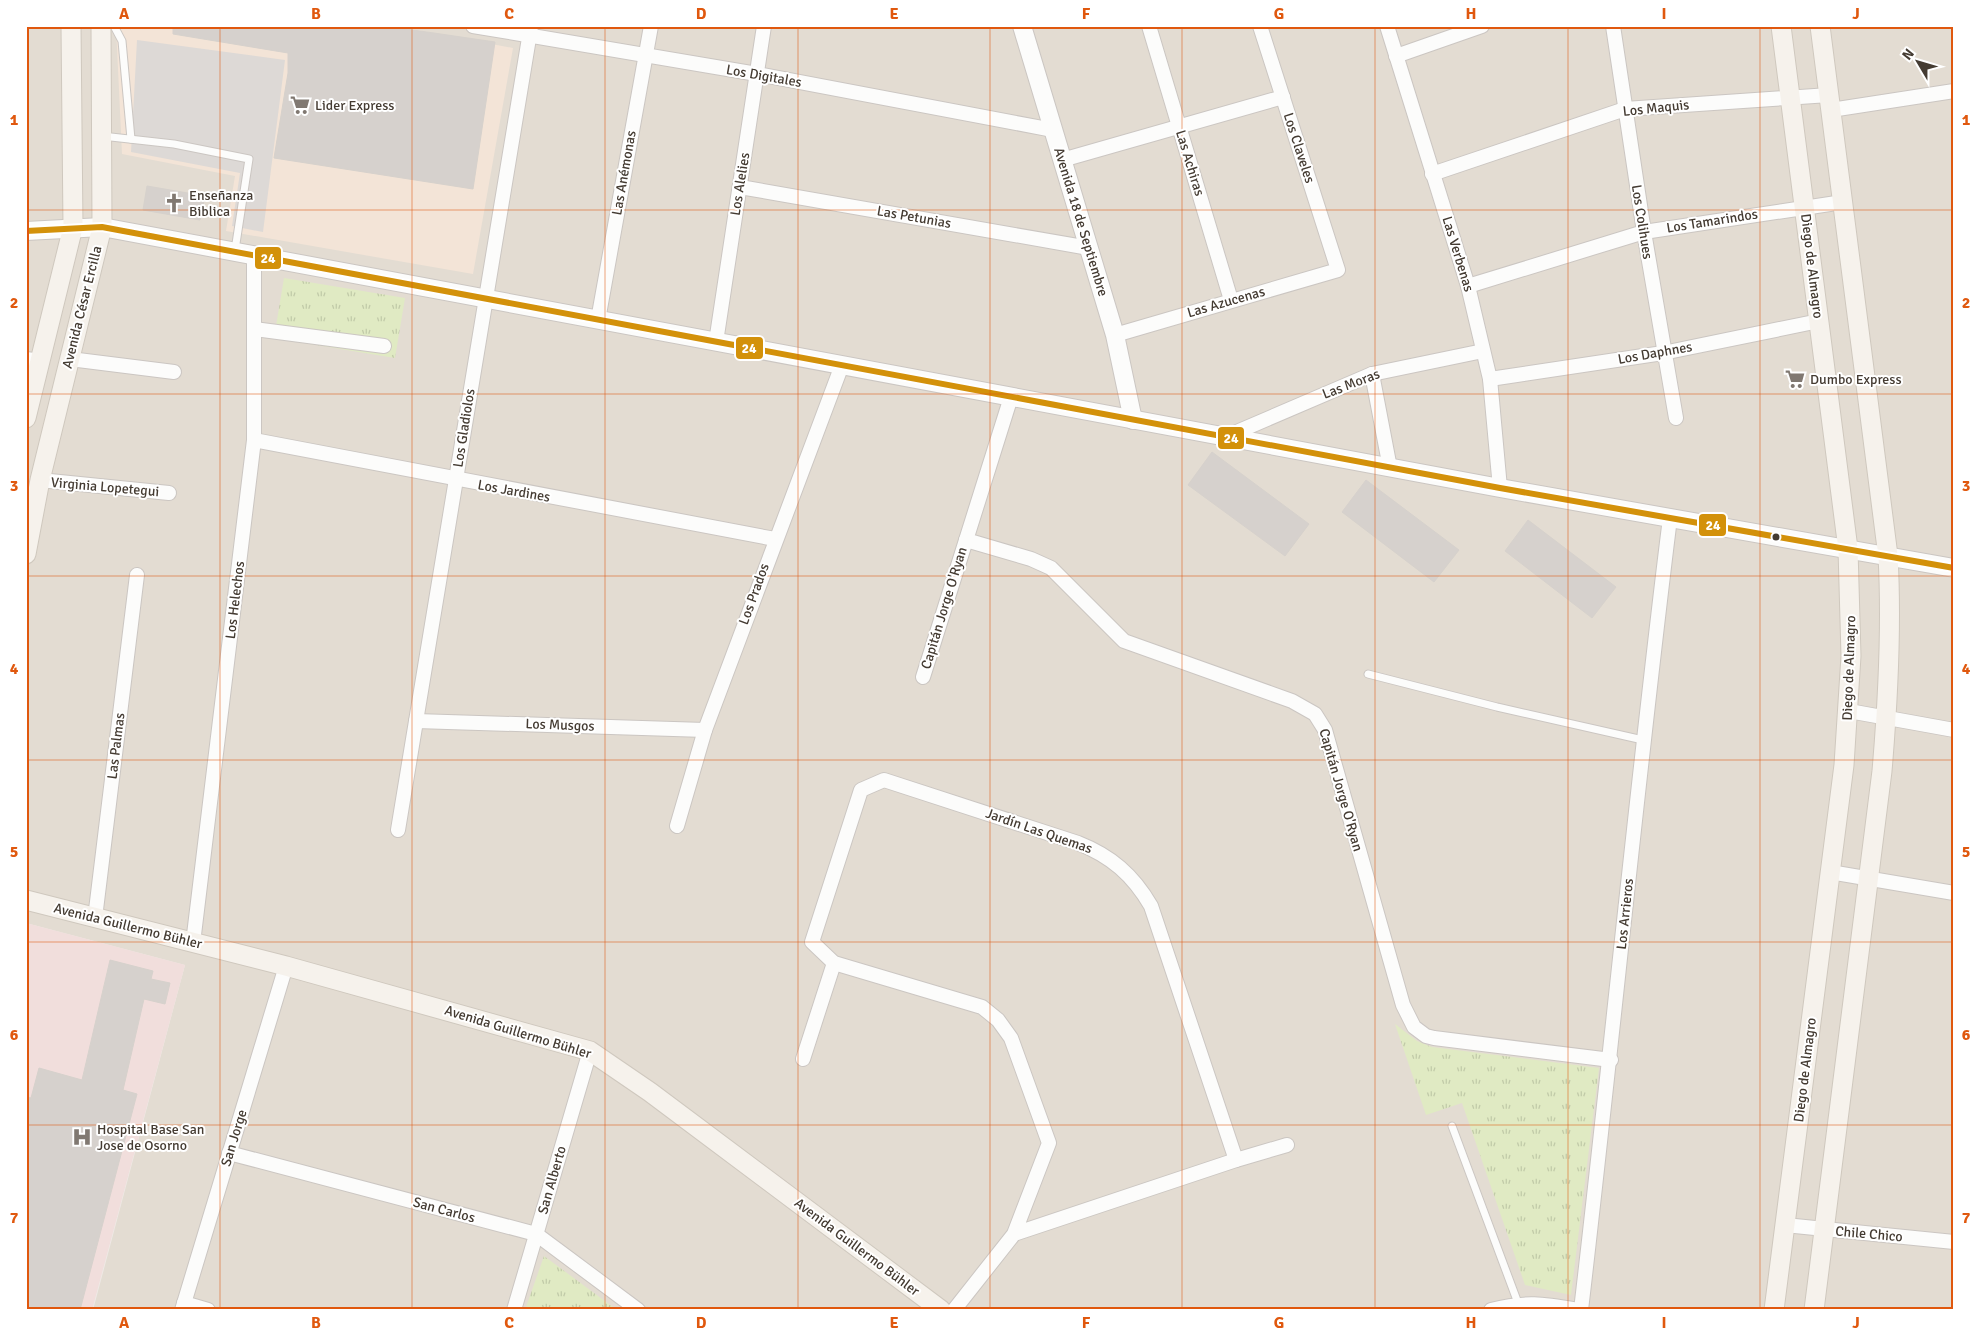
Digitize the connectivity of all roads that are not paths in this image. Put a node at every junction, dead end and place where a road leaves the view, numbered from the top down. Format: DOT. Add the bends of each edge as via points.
graph roads {
  1 [pos="71,26"];
  2 [pos="101,26"];
  3 [pos="114,26"];
  4 [pos="473,26"];
  5 [pos="651,26"];
  6 [pos="764,26"];
  7 [pos="1022,26"];
  8 [pos="1149,26"];
  9 [pos="1260,26"];
  10 [pos="1387,26"];
  11 [pos="1482,26"];
  12 [pos="1613,26"];
  13 [pos="1781,26"];
  14 [pos="1820,26"];
  15 [pos="530,32"];
  16 [pos="646,56"];
  17 [pos="1396,56"];
  18 [pos="757,74"];
  19 [pos="1954,91"];
  20 [pos="1282,97"];
  21 [pos="1790,97"];
  22 [pos="1830,103"];
  23 [pos="1625,109"];
  24 [pos="73,116"];
  25 [pos="1179,128"];
  26 [pos="1053,130"];
  27 [pos="102,136"];
  28 [pos="132,139"];
  29 [pos="1062,160"];
  30 [pos="1432,174"];
  31 [pos="740,187"];
  32 [pos="1843,202"];
  33 [pos="1805,207"];
  34 [pos="102,227"];
  35 [pos="73,228"];
  36 [pos="26,232"];
  37 [pos="1644,232"];
  38 [pos="1089,248"];
  39 [pos="235,252"];
  40 [pos="254,256"];
  41 [pos="1338,270"];
  42 [pos="1468,286"];
  43 [pos="486,299"];
  44 [pos="1231,300"];
  45 [pos="598,320"];
  46 [pos="1819,321"];
  47 [pos="254,329"];
  48 [pos="1115,335"];
  49 [pos="716,342"];
  50 [pos="384,346"];
  51 [pos="1483,351"];
  52 [pos="1663,353"];
  53 [pos="70,360"];
  54 [pos="34,365"];
  55 [pos="842,366"];
  56 [pos="174,372"];
  57 [pos="1372,374"];
  58 [pos="65,378"];
  59 [pos="1490,379"];
  60 [pos="1011,397"];
  61 [pos="26,418"];
  62 [pos="1676,418"];
  63 [pos="1133,420"];
  64 [pos="1225,437"];
  65 [pos="254,440"];
  66 [pos="1390,468"];
  67 [pos="40,480"];
  68 [pos="456,480"];
  69 [pos="1500,488"];
  70 [pos="170,493"];
  71 [pos="1670,518"];
  72 [pos="774,539"];
  73 [pos="966,540"];
  74 [pos="27,545"];
  75 [pos="1848,549"];
  76 [pos="1888,556"];
  77 [pos="1954,568"];
  78 [pos="137,575"];
  79 [pos="1368,674"];
  80 [pos="923,677"];
  81 [pos="1849,712"];
  82 [pos="1887,717"];
  83 [pos="416,720"];
  84 [pos="704,730"];
  85 [pos="1954,730"];
  86 [pos="1643,740"];
  87 [pos="677,826"];
  88 [pos="398,830"];
  89 [pos="1830,872"];
  90 [pos="1868,877"];
  91 [pos="1954,893"];
  92 [pos="26,900"];
  93 [pos="95,918"];
  94 [pos="193,942"];
  95 [pos="834,963"];
  96 [pos="286,966"];
  97 [pos="590,1051"];
  98 [pos="803,1059"];
  99 [pos="1611,1060"];
  100 [pos="1452,1126"];
  101 [pos="1287,1145"];
  102 [pos="229,1153"];
  103 [pos="1236,1160"];
  104 [pos="1785,1225"];
  105 [pos="1824,1230"];
  106 [pos="536,1234"];
  107 [pos="1014,1234"];
  108 [pos="1954,1242"];
  109 [pos="1518,1303"];
  110 [pos="183,1306"];
  111 [pos="208,1310"];
  112 [pos="514,1310"];
  113 [pos="638,1310"];
  114 [pos="941,1310"];
  115 [pos="954,1310"];
  116 [pos="1491,1310"];
  117 [pos="1580,1310"];
  118 [pos="1774,1310"];
  119 [pos="1814,1310"];
  1 -- 24 [label="main road, Avenida César Ercilla"];
  2 -- 27 [label="main road, Avenida César Ercilla"];
  3 -- 28 [label="lane" via="122,41"];
  4 -- 15 [label="street, Los Digitales"];
  5 -- 16 [label="street, Las Anémonas"];
  6 -- 18 [label="street, Los Alelies"];
  7 -- 26 [label="street, Avenida 18 de Septiembre"];
  8 -- 25 [label="street, Las Achiras"];
  9 -- 20 [label="street, Los Claveles"];
  10 -- 17 [label="street, Las Verbenas"];
  11 -- 17 [label="street"];
  12 -- 23 [label="street, Los Colihues"];
  13 -- 21 [label="main road, Diego de Almagro"];
  14 -- 22 [label="main road"];
  15 -- 16 [label="street, Los Digitales"];
  15 -- 43 [label="street, Los Gladiolos"];
  16 -- 18 [label="street, Los Digitales"];
  16 -- 45 [label="street, Las Anémonas"];
  17 -- 30 [label="street, Las Verbenas"];
  18 -- 26 [label="street, Los Digitales"];
  18 -- 31 [label="street, Los Alelies"];
  19 -- 22 [label="street, Los Maquis"];
  20 -- 25 [label="street"];
  20 -- 41 [label="street, Los Claveles"];
  21 -- 22 [label="street, Los Maquis"];
  21 -- 23 [label="street, Los Maquis"];
  21 -- 33 [label="main road, Diego de Almagro"];
  22 -- 32 [label="main road"];
  23 -- 30 [label="street, Los Maquis"];
  23 -- 37 [label="street, Los Colihues"];
  24 -- 27 [label="main road" via="82,128"];
  24 -- 35 [label="main road, Avenida César Ercilla"];
  25 -- 29 [label="street"];
  25 -- 44 [label="street, Las Achiras"];
  26 -- 29 [label="street, Avenida 18 de Septiembre"];
  27 -- 28 [label="lane"];
  27 -- 34 [label="main road, Avenida César Ercilla"];
  28 -- 39 [label="lane" via="249,158"];
  29 -- 38 [label="street, Avenida 18 de Septiembre"];
  30 -- 42 [label="street, Las Verbenas"];
  31 -- 38 [label="street, Las Petunias"];
  31 -- 49 [label="street, Los Alelies"];
  32 -- 33 [label="street, Los Tamarindos"];
  32 -- 76 [label="main road"];
  33 -- 37 [label="street, Los Tamarindos"];
  33 -- 46 [label="main road, Diego de Almagro"];
  34 -- 35 [label="street"];
  34 -- 39 [label="street"];
  34 -- 53 [label="main road, Avenida César Ercilla"];
  35 -- 36 [label="street"];
  35 -- 54 [label="main road, Avenida César Ercilla"];
  37 -- 42 [label="street, Los Tamarindos"];
  37 -- 52 [label="street, Los Colihues"];
  38 -- 48 [label="street, Avenida 18 de Septiembre"];
  39 -- 40 [label="street"];
  40 -- 43 [label="street"];
  40 -- 47 [label="street, Los Helechos"];
  41 -- 44 [label="street, Las Azucenas"];
  42 -- 51 [label="street, Las Verbenas"];
  43 -- 45 [label="street"];
  43 -- 68 [label="street, Los Gladiolos"];
  44 -- 48 [label="street, Las Azucenas"];
  45 -- 49 [label="street"];
  46 -- 52 [label="street, Los Daphnes"];
  46 -- 75 [label="main road, Diego de Almagro"];
  47 -- 50 [label="street"];
  47 -- 65 [label="street, Los Helechos"];
  48 -- 63 [label="street, Avenida 18 de Septiembre"];
  49 -- 55 [label="street"];
  51 -- 57 [label="street, Las Moras"];
  51 -- 59 [label="street, Las Verbenas"];
  52 -- 59 [label="street, Los Daphnes"];
  52 -- 62 [label="street, Los Colihues"];
  53 -- 56 [label="street"];
  53 -- 58 [label="main road, Avenida César Ercilla"];
  54 -- 58 [label="main road"];
  54 -- 61 [label="main road, Avenida César Ercilla"];
  55 -- 60 [label="street"];
  55 -- 72 [label="street, Los Prados"];
  57 -- 64 [label="street, Las Moras"];
  57 -- 66 [label="street"];
  58 -- 67 [label="main road, Avenida César Ercilla"];
  59 -- 69 [label="street, Las Verbenas"];
  60 -- 63 [label="street"];
  60 -- 73 [label="street, Capitán Jorge O'Ryan"];
  63 -- 64 [label="street"];
  64 -- 66 [label="street"];
  65 -- 68 [label="street, Los Jardines"];
  65 -- 94 [label="street, Los Helechos"];
  66 -- 69 [label="street"];
  67 -- 70 [label="street, Virginia Lopetegui"];
  67 -- 74 [label="main road, Avenida César Ercilla"];
  68 -- 72 [label="street, Los Jardines"];
  68 -- 83 [label="street, Los Gladiolos"];
  69 -- 71 [label="street"];
  71 -- 75 [label="street"];
  71 -- 86 [label="street, Los Arrieros"];
  72 -- 84 [label="street, Los Prados"];
  73 -- 80 [label="street, Capitán Jorge O'Ryan"];
  73 -- 99 [label="street, Capitán Jorge O'Ryan" via="1051,568 1124,641 1292,701 1315,714 1325,730 1403,1005 1409,1020 1420,1032 1446,1041"];
  75 -- 76 [label="street"];
  75 -- 81 [label="main road, Diego de Almagro" via="1851,601"];
  76 -- 77 [label="street"];
  76 -- 82 [label="main road"];
  78 -- 93 [label="street, Las Palmas"];
  79 -- 86 [label="lane" via="1497,708"];
  81 -- 82 [label="street"];
  81 -- 89 [label="main road, Diego de Almagro"];
  82 -- 85 [label="street"];
  82 -- 90 [label="main road"];
  83 -- 84 [label="street, Los Musgos"];
  83 -- 88 [label="street, Los Gladiolos"];
  84 -- 87 [label="street, Los Prados"];
  86 -- 99 [label="street, Los Arrieros"];
  89 -- 90 [label="street"];
  89 -- 104 [label="main road, Diego de Almagro"];
  90 -- 91 [label="street"];
  90 -- 105 [label="main road"];
  92 -- 93 [label="main road, Avenida Guillermo Bühler"];
  93 -- 94 [label="main road, Avenida Guillermo Bühler"];
  94 -- 96 [label="main road, Avenida Guillermo Bühler"];
  95 -- 98 [label="street"];
  95 -- 103 [label="street, Jardín Las Quemas" via="812,942 861,790 884,780 1094,849 1122,868 1151,906"];
  95 -- 107 [label="street, Jardín Las Quemas" via="982,1008 1012,1038 1049,1144"];
  96 -- 97 [label="main road, Avenida Guillermo Bühler"];
  96 -- 102 [label="street, San Jorge"];
  97 -- 106 [label="street, San Alberto"];
  97 -- 114 [label="main road, Avenida Guillermo Bühler" via="650,1092"];
  99 -- 117 [label="street, Los Arrieros"];
  100 -- 109 [label="lane"];
  101 -- 103 [label="street"];
  102 -- 106 [label="street, San Carlos"];
  102 -- 110 [label="street, San Jorge"];
  103 -- 107 [label="street"];
  104 -- 105 [label="street, Chile Chico"];
  104 -- 118 [label="main road, Diego de Almagro"];
  105 -- 108 [label="street, Chile Chico"];
  105 -- 119 [label="main road"];
  106 -- 112 [label="street, San Alberto"];
  106 -- 113 [label="street, San Carlos"];
  107 -- 115 [label="street, Jardín Las Quemas"];
  109 -- 116 [label="street"];
  109 -- 117 [label="street"];
  110 -- 111 [label="street"];
}
